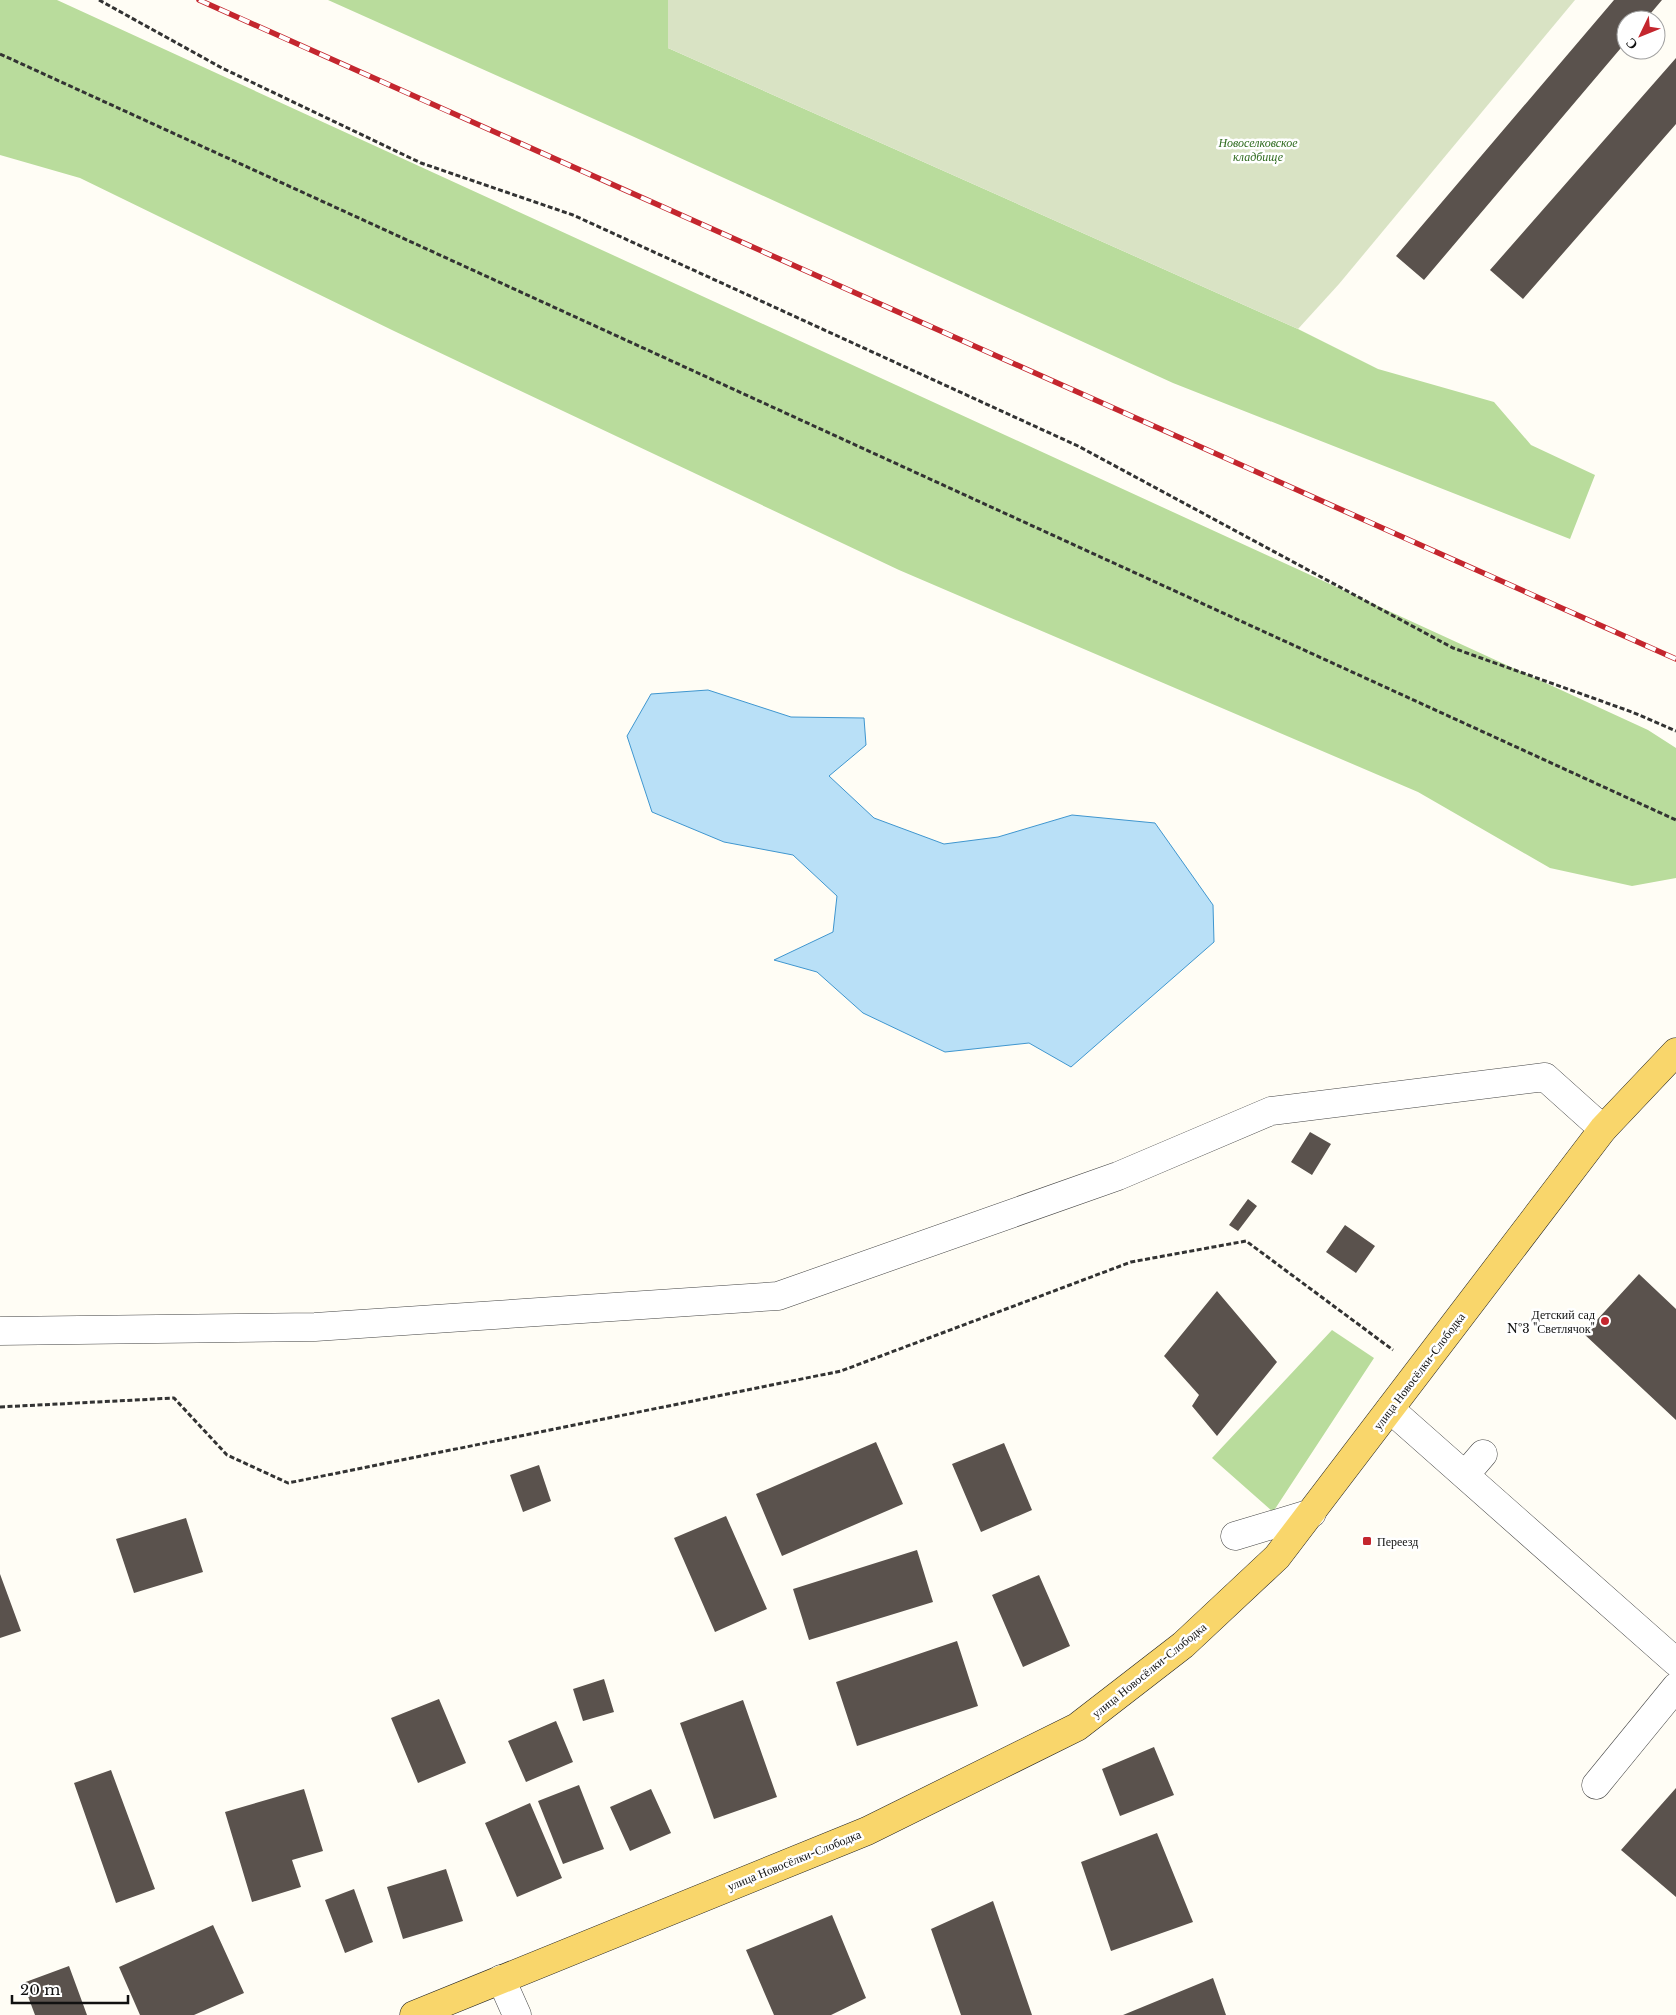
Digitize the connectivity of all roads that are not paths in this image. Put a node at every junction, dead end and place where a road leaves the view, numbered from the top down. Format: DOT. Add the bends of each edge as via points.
graph roads {
  1 [pos="1676,1052"];
  2 [pos="1603,1129"];
  3 [pos="0,1331"];
  4 [pos="1390,1409"];
  5 [pos="1483,1454"];
  6 [pos="1464,1475"];
  7 [pos="1312,1513"];
  8 [pos="1235,1536"];
  9 [pos="1676,1662"];
  10 [pos="1676,1687"];
  11 [pos="1596,1785"];
  12 [pos="502,1979"];
  13 [pos="414,2015"];
  14 [pos="517,2015"];
  1 -- 2 [label="main road, улица Новосёлки-Слободка"];
  2 -- 3 [label="street" via="1545,1077 1271,1111 1118,1176 778,1296 315,1327"];
  2 -- 4 [label="main road, улица Новосёлки-Слободка"];
  4 -- 6 [label="street"];
  4 -- 7 [label="main road, улица Новосёлки-Слободка"];
  5 -- 6 [label="street"];
  6 -- 9 [label="street"];
  7 -- 8 [label="street"];
  7 -- 12 [label="main road, улица Новосёлки-Слободка" via="1277,1558 1183,1645 1077,1727 866,1831"];
  10 -- 11 [label="street"];
  12 -- 13 [label="main road, улица Новосёлки-Слободка"];
  12 -- 14 [label="street"];
}
